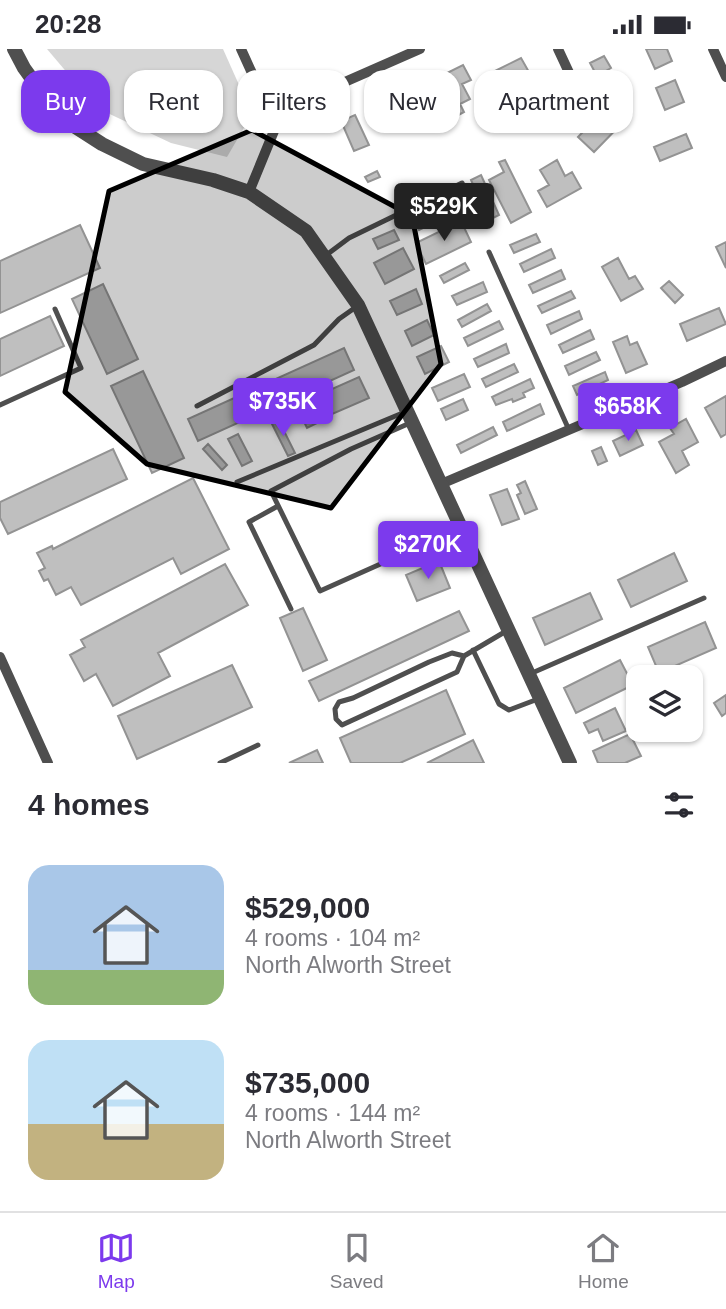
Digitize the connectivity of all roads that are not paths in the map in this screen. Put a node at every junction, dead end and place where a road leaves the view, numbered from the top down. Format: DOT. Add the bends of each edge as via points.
graph roads {
  1 [pos="14,49"];
  2 [pos="241,49"];
  3 [pos="419,49"];
  4 [pos="558,49"];
  5 [pos="713,49"];
  6 [pos="250,70"];
  7 [pos="568,70"];
  8 [pos="726,77"];
  9 [pos="350,80"];
  10 [pos="274,133"];
  11 [pos="249,192"];
  12 [pos="482,222"];
  13 [pos="489,253"];
  14 [pos="325,256"];
  15 [pos="358,305"];
  16 [pos="55,309"];
  17 [pos="726,361"];
  18 [pos="0,405"];
  19 [pos="197,406"];
  20 [pos="410,416"];
  21 [pos="569,430"];
  22 [pos="237,482"];
  23 [pos="441,484"];
  24 [pos="278,506"];
  25 [pos="461,528"];
  26 [pos="704,598"];
  27 [pos="291,609"];
  28 [pos="508,630"];
  29 [pos="473,650"];
  30 [pos="464,656"];
  31 [pos="0,657"];
  32 [pos="529,674"];
  33 [pos="540,699"];
  34 [pos="258,745"];
  35 [pos="48,763"];
  36 [pos="220,763"];
  37 [pos="570,763"];
  1 -- 11 [label="street" via="45,97 74,126 102,144 142,164"];
  2 -- 6 [label="street"];
  3 -- 9 [label="street"];
  4 -- 7 [label="street"];
  5 -- 8 [label="street"];
  10 -- 11 [label="street"];
  11 -- 14 [label="street" via="306,231"];
  12 -- 14 [label="lane" via="462,183 349,238"];
  13 -- 21 [label="lane"];
  14 -- 15 [label="street"];
  15 -- 19 [label="lane" via="314,345"];
  15 -- 20 [label="street"];
  16 -- 18 [label="lane" via="81,368"];
  17 -- 21 [label="street"];
  20 -- 22 [label="lane"];
  20 -- 23 [label="street"];
  20 -- 24 [label="lane" via="271,491"];
  21 -- 23 [label="street"];
  23 -- 25 [label="street"];
  24 -- 25 [label="lane" via="320,591"];
  24 -- 27 [label="lane" via="249,522"];
  25 -- 28 [label="street"];
  26 -- 32 [label="lane"];
  28 -- 29 [label="lane"];
  28 -- 32 [label="street"];
  29 -- 30 [label="lane"];
  29 -- 33 [label="lane" via="499,704 509,710"];
  30 -- 30 [label="lane" via="452,653 339,702 336,719 342,725 457,672"];
  31 -- 35 [label="street"];
  32 -- 33 [label="street"];
  33 -- 37 [label="street"];
  34 -- 36 [label="lane"];
}
